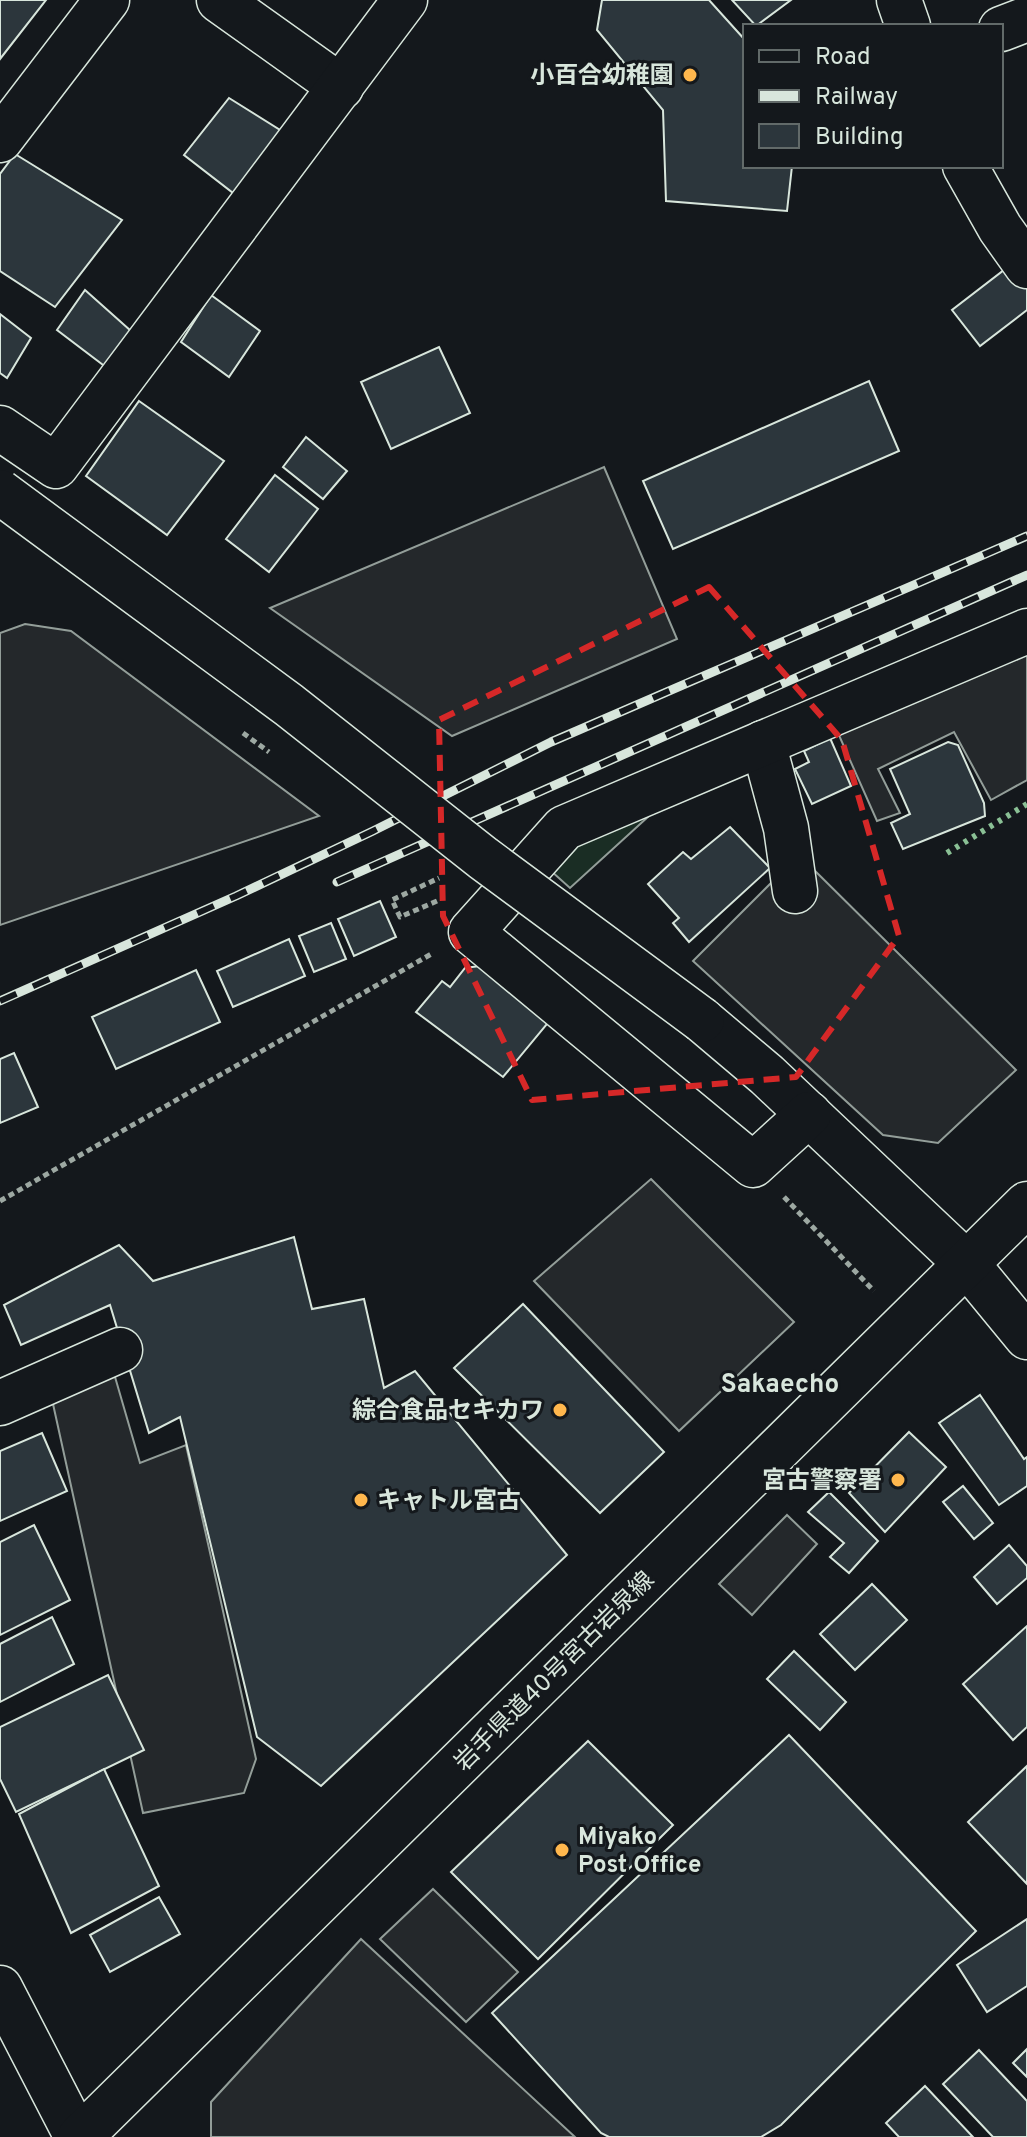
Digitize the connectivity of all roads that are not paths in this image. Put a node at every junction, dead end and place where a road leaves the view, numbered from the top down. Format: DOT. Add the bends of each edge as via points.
graph roads {
  1 [pos="107,0"];
  2 [pos="219,0"];
  3 [pos="405,0"];
  4 [pos="899,0"];
  5 [pos="1027,19"];
  6 [pos="907,24"];
  7 [pos="1003,28"];
  8 [pos="341,87"];
  9 [pos="0,140"];
  10 [pos="966,168"];
  11 [pos="1027,266"];
  12 [pos="0,428"];
  13 [pos="0,492"];
  14 [pos="1027,631"];
  15 [pos="763,743"];
  16 [pos="795,891"];
  17 [pos="809,1114"];
  18 [pos="1027,1204"];
  19 [pos="967,1264"];
  20 [pos="1027,1337"];
  21 [pos="120,1350"];
  22 [pos="0,1403"];
  23 [pos="0,1988"];
  24 [pos="78,2137"];
  1 -- 9 [label="street"];
  2 -- 8 [label="street"];
  3 -- 8 [label="street"];
  4 -- 6 [label="street"];
  5 -- 7 [label="street"];
  8 -- 12 [label="street" via="56,466"];
  10 -- 11 [label="street"];
  13 -- 17 [label="street, bridge" via="702,1020"];
  14 -- 15 [label="street"];
  15 -- 16 [label="street" via="786,828"];
  15 -- 17 [label="street" via="564,828 471,932 753,1165"];
  17 -- 19 [label="street"];
  18 -- 19 [label="street, 岩手県道40号宮古岩泉線"];
  19 -- 20 [label="street"];
  19 -- 24 [label="street, 岩手県道40号宮古岩泉線"];
  21 -- 22 [label="street"];
  23 -- 24 [label="street"];
}
